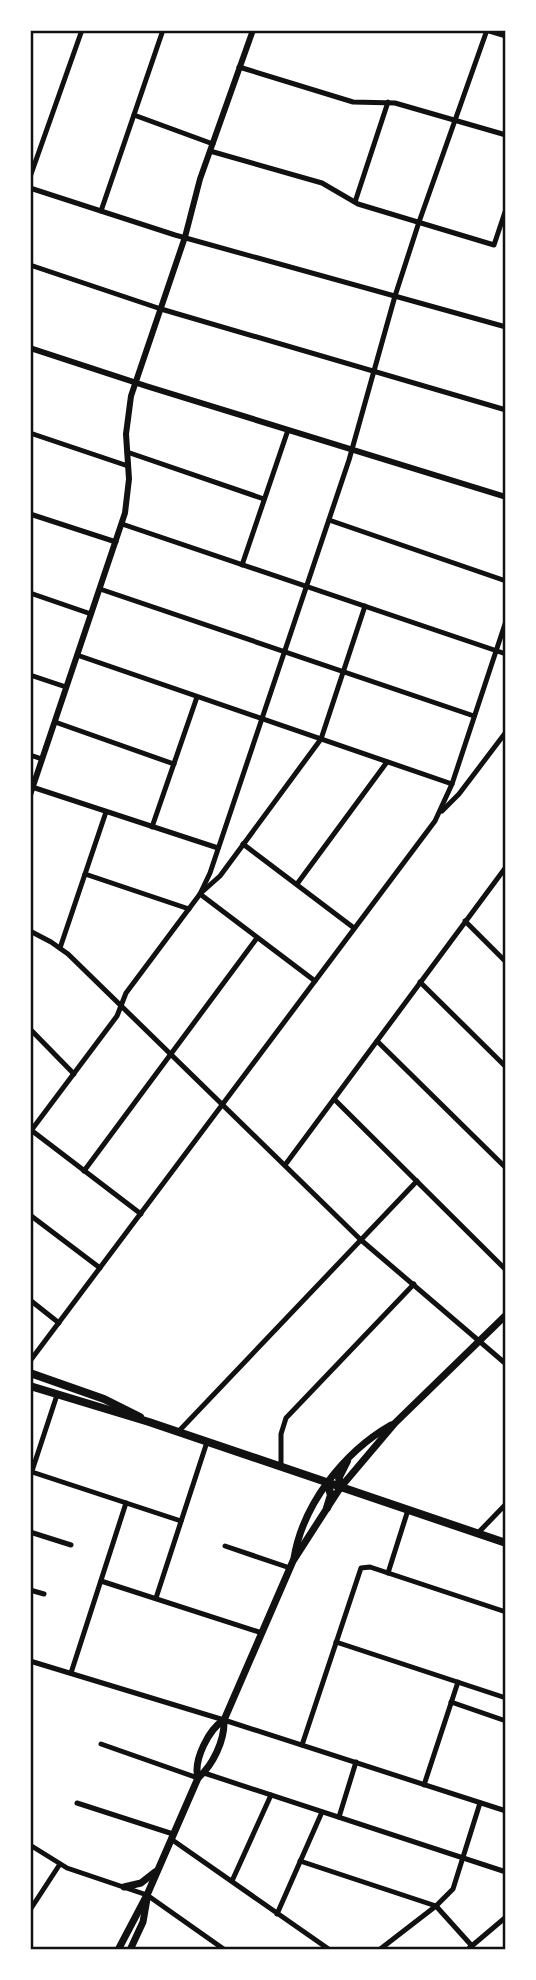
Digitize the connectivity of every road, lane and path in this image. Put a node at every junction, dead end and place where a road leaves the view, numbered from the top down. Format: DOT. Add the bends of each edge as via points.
graph roads {
  1 [pos="82,30"];
  2 [pos="163,30"];
  3 [pos="253,30"];
  4 [pos="487,30"];
  5 [pos="506,36"];
  6 [pos="239,67"];
  7 [pos="388,102"];
  8 [pos="134,115"];
  9 [pos="454,120"];
  10 [pos="506,135"];
  11 [pos="211,148"];
  12 [pos="30,177"];
  13 [pos="30,188"];
  14 [pos="355,202"];
  15 [pos="506,209"];
  16 [pos="101,211"];
  17 [pos="419,222"];
  18 [pos="185,237"];
  19 [pos="30,265"];
  20 [pos="395,296"];
  21 [pos="161,309"];
  22 [pos="506,327"];
  23 [pos="30,348"];
  24 [pos="373,373"];
  25 [pos="136,383"];
  26 [pos="506,411"];
  27 [pos="288,430"];
  28 [pos="30,433"];
  29 [pos="352,449"];
  30 [pos="127,452"];
  31 [pos="128,466"];
  32 [pos="506,497"];
  33 [pos="264,499"];
  34 [pos="30,513"];
  35 [pos="329,520"];
  36 [pos="122,524"];
  37 [pos="116,542"];
  38 [pos="242,565"];
  39 [pos="506,581"];
  40 [pos="306,586"];
  41 [pos="100,589"];
  42 [pos="30,593"];
  43 [pos="365,606"];
  44 [pos="91,614"];
  45 [pos="506,621"];
  46 [pos="496,650"];
  47 [pos="284,651"];
  48 [pos="506,654"];
  49 [pos="77,655"];
  50 [pos="343,671"];
  51 [pos="30,675"];
  52 [pos="66,687"];
  53 [pos="197,696"];
  54 [pos="474,716"];
  55 [pos="261,719"];
  56 [pos="55,722"];
  57 [pos="506,732"];
  58 [pos="321,739"];
  59 [pos="30,755"];
  60 [pos="42,759"];
  61 [pos="387,762"];
  62 [pos="174,764"];
  63 [pos="452,784"];
  64 [pos="32,787"];
  65 [pos="30,795"];
  66 [pos="106,812"];
  67 [pos="440,813"];
  68 [pos="152,827"];
  69 [pos="243,844"];
  70 [pos="218,848"];
  71 [pos="506,867"];
  72 [pos="85,874"];
  73 [pos="297,884"];
  74 [pos="200,894"];
  75 [pos="189,909"];
  76 [pos="465,921"];
  77 [pos="354,928"];
  78 [pos="30,931"];
  79 [pos="257,938"];
  80 [pos="60,948"];
  81 [pos="506,962"];
  82 [pos="314,981"];
  83 [pos="420,982"];
  84 [pos="122,1004"];
  85 [pos="31,1031"];
  86 [pos="30,1041"];
  87 [pos="377,1041"];
  88 [pos="171,1053"];
  89 [pos="506,1067"];
  90 [pos="74,1074"];
  91 [pos="334,1099"];
  92 [pos="223,1104"];
  93 [pos="30,1131"];
  94 [pos="285,1165"];
  95 [pos="506,1168"];
  96 [pos="84,1171"];
  97 [pos="417,1181"];
  98 [pos="141,1214"];
  99 [pos="30,1215"];
  100 [pos="362,1240"];
  101 [pos="100,1268"];
  102 [pos="506,1270"];
  103 [pos="414,1284"];
  104 [pos="30,1300"];
  105 [pos="506,1315"];
  106 [pos="60,1323"];
  107 [pos="480,1341"];
  108 [pos="30,1361"];
  109 [pos="506,1364"];
  110 [pos="30,1373"];
  111 [pos="30,1387"];
  112 [pos="57,1395"];
  113 [pos="149,1422"];
  114 [pos="395,1423"];
  115 [pos="178,1432"];
  116 [pos="207,1442"];
  117 [pos="347,1461"];
  118 [pos="281,1468"];
  119 [pos="31,1474"];
  120 [pos="327,1483"];
  121 [pos="341,1488"];
  122 [pos="126,1503"];
  123 [pos="506,1504"];
  124 [pos="327,1508"];
  125 [pos="408,1510"];
  126 [pos="181,1521"];
  127 [pos="30,1532"];
  128 [pos="477,1534"];
  129 [pos="506,1544"];
  130 [pos="71,1545"];
  131 [pos="225,1546"];
  132 [pos="292,1565"];
  133 [pos="388,1573"];
  134 [pos="101,1581"];
  135 [pos="30,1590"];
  136 [pos="44,1594"];
  137 [pos="156,1598"];
  138 [pos="506,1612"];
  139 [pos="262,1633"];
  140 [pos="335,1642"];
  141 [pos="30,1661"];
  142 [pos="71,1673"];
  143 [pos="458,1682"];
  144 [pos="506,1698"];
  145 [pos="451,1702"];
  146 [pos="224,1720"];
  147 [pos="506,1721"];
  148 [pos="102,1744"];
  149 [pos="302,1745"];
  150 [pos="356,1762"];
  151 [pos="201,1775"];
  152 [pos="424,1785"];
  153 [pos="271,1795"];
  154 [pos="77,1802"];
  155 [pos="480,1803"];
  156 [pos="506,1811"];
  157 [pos="322,1812"];
  158 [pos="338,1817"];
  159 [pos="172,1836"];
  160 [pos="30,1845"];
  161 [pos="463,1858"];
  162 [pos="300,1861"];
  163 [pos="60,1864"];
  164 [pos="159,1866"];
  165 [pos="506,1872"];
  166 [pos="232,1881"];
  167 [pos="124,1887"];
  168 [pos="147,1895"];
  169 [pos="436,1906"];
  170 [pos="30,1910"];
  171 [pos="278,1914"];
  172 [pos="506,1917"];
  173 [pos="469,1948"];
  174 [pos="118,1950"];
  175 [pos="130,1950"];
  176 [pos="225,1950"];
  177 [pos="330,1950"];
  178 [pos="379,1950"];
  1 -- 12 [label="street"];
  2 -- 8 [label="street"];
  3 -- 6 [label="street"];
  4 -- 5 [label="street"];
  4 -- 9 [label="street"];
  6 -- 7 [label="street" via="353,102"];
  6 -- 11 [label="street"];
  7 -- 9 [label="street"];
  7 -- 14 [label="street"];
  8 -- 11 [label="street"];
  8 -- 16 [label="street"];
  9 -- 10 [label="street"];
  9 -- 17 [label="street"];
  11 -- 14 [label="street" via="322,183"];
  11 -- 18 [label="street"];
  13 -- 16 [label="street"];
  14 -- 17 [label="street"];
  15 -- 17 [label="street" via="494,245"];
  16 -- 18 [label="street"];
  17 -- 20 [label="street"];
  18 -- 20 [label="street"];
  18 -- 21 [label="street"];
  19 -- 21 [label="street"];
  20 -- 22 [label="street"];
  20 -- 24 [label="street"];
  21 -- 24 [label="street"];
  21 -- 25 [label="street"];
  23 -- 25 [label="street"];
  24 -- 26 [label="street"];
  24 -- 29 [label="street"];
  25 -- 27 [label="street"];
  25 -- 30 [label="street" via="126,422"];
  27 -- 29 [label="street"];
  27 -- 33 [label="street"];
  28 -- 31 [label="street"];
  29 -- 32 [label="street"];
  29 -- 35 [label="street"];
  30 -- 31 [label="street"];
  30 -- 33 [label="street"];
  31 -- 36 [label="street" via="128,501"];
  33 -- 38 [label="street"];
  34 -- 37 [label="street"];
  35 -- 39 [label="street"];
  35 -- 40 [label="street"];
  36 -- 37 [label="street"];
  36 -- 38 [label="street"];
  37 -- 41 [label="street"];
  38 -- 40 [label="street"];
  40 -- 43 [label="street"];
  40 -- 47 [label="street"];
  41 -- 44 [label="street"];
  41 -- 47 [label="street"];
  42 -- 44 [label="street"];
  43 -- 46 [label="street"];
  43 -- 50 [label="street"];
  44 -- 49 [label="street"];
  45 -- 46 [label="street"];
  46 -- 48 [label="street"];
  46 -- 54 [label="street"];
  47 -- 50 [label="street"];
  47 -- 55 [label="street"];
  49 -- 52 [label="street"];
  49 -- 53 [label="street"];
  50 -- 54 [label="street"];
  50 -- 58 [label="street"];
  51 -- 52 [label="street"];
  52 -- 56 [label="street"];
  53 -- 55 [label="street"];
  53 -- 62 [label="street"];
  54 -- 63 [label="street"];
  55 -- 58 [label="street"];
  55 -- 70 [label="street"];
  56 -- 60 [label="street"];
  56 -- 62 [label="street"];
  57 -- 67 [label="street"];
  58 -- 61 [label="street"];
  58 -- 69 [label="street"];
  59 -- 60 [label="street"];
  60 -- 64 [label="street"];
  61 -- 63 [label="street"];
  61 -- 73 [label="street"];
  62 -- 68 [label="street"];
  63 -- 67 [label="street"];
  64 -- 65 [label="street"];
  64 -- 66 [label="street"];
  66 -- 68 [label="street"];
  66 -- 72 [label="street"];
  67 -- 77 [label="street"];
  68 -- 70 [label="street"];
  69 -- 73 [label="street"];
  69 -- 74 [label="street"];
  70 -- 74 [label="street"];
  71 -- 76 [label="street"];
  72 -- 75 [label="street"];
  72 -- 80 [label="street"];
  73 -- 77 [label="street"];
  74 -- 75 [label="street"];
  74 -- 79 [label="street"];
  75 -- 84 [label="street"];
  76 -- 81 [label="street"];
  76 -- 83 [label="street"];
  77 -- 82 [label="street"];
  78 -- 80 [label="street"];
  79 -- 82 [label="street"];
  79 -- 88 [label="street"];
  80 -- 84 [label="street"];
  82 -- 92 [label="street"];
  83 -- 87 [label="street"];
  83 -- 89 [label="street"];
  84 -- 88 [label="street"];
  84 -- 90 [label="street"];
  85 -- 86 [label="street"];
  85 -- 90 [label="street"];
  87 -- 91 [label="street"];
  87 -- 95 [label="street"];
  88 -- 92 [label="street"];
  88 -- 96 [label="street"];
  90 -- 93 [label="street"];
  91 -- 94 [label="street"];
  91 -- 97 [label="street"];
  92 -- 94 [label="street"];
  92 -- 98 [label="street"];
  93 -- 96 [label="street"];
  94 -- 100 [label="street"];
  96 -- 98 [label="street"];
  97 -- 100 [label="street"];
  97 -- 102 [label="street"];
  98 -- 101 [label="street"];
  99 -- 101 [label="street"];
  100 -- 103 [label="street"];
  100 -- 115 [label="street"];
  101 -- 106 [label="street"];
  103 -- 107 [label="street"];
  103 -- 118 [label="street" via="286,1418"];
  104 -- 106 [label="street"];
  105 -- 107 [label="main road"];
  106 -- 108 [label="street"];
  107 -- 109 [label="street"];
  107 -- 114 [label="main road"];
  110 -- 113 [label="main road" via="104,1399"];
  111 -- 112 [label="main road"];
  112 -- 113 [label="main road"];
  112 -- 119 [label="street"];
  113 -- 115 [label="main road"];
  114 -- 117 [label="main road"];
  114 -- 121 [label="main road"];
  115 -- 116 [label="main road"];
  116 -- 118 [label="main road"];
  116 -- 126 [label="street"];
  117 -- 120 [label="main road"];
  117 -- 121 [label="main road" via="339,1477"];
  118 -- 120 [label="main road"];
  119 -- 122 [label="street"];
  120 -- 121 [label="main road"];
  120 -- 124 [label="main road" via="331,1495"];
  120 -- 132 [label="main road" via="301,1534"];
  121 -- 124 [label="main road"];
  121 -- 125 [label="main road"];
  122 -- 126 [label="street"];
  122 -- 134 [label="street"];
  123 -- 128 [label="street"];
  124 -- 132 [label="main road"];
  125 -- 128 [label="main road"];
  125 -- 133 [label="street"];
  126 -- 137 [label="street"];
  127 -- 130 [label="street"];
  128 -- 129 [label="main road"];
  131 -- 132 [label="street"];
  132 -- 139 [label="main road"];
  133 -- 138 [label="street"];
  133 -- 140 [label="street" via="363,1567 358,1572"];
  134 -- 137 [label="street"];
  134 -- 142 [label="street"];
  135 -- 136 [label="street"];
  137 -- 139 [label="street"];
  139 -- 146 [label="main road"];
  140 -- 143 [label="street"];
  140 -- 149 [label="street"];
  141 -- 142 [label="street"];
  142 -- 146 [label="street"];
  143 -- 144 [label="street"];
  143 -- 145 [label="street"];
  145 -- 147 [label="street"];
  145 -- 152 [label="street"];
  146 -- 149 [label="street"];
  146 -- 151 [label="main road" via="222,1737"];
  146 -- 151 [label="main road" via="214,1727 198,1761 196,1773"];
  148 -- 151 [label="street"];
  149 -- 150 [label="street"];
  150 -- 152 [label="street"];
  150 -- 158 [label="street"];
  151 -- 153 [label="street"];
  151 -- 159 [label="main road"];
  152 -- 155 [label="street"];
  153 -- 157 [label="street"];
  153 -- 166 [label="street"];
  154 -- 159 [label="street"];
  155 -- 156 [label="street"];
  155 -- 161 [label="street"];
  157 -- 158 [label="street"];
  157 -- 162 [label="street"];
  158 -- 161 [label="street"];
  159 -- 164 [label="main road"];
  159 -- 166 [label="street"];
  160 -- 163 [label="street"];
  161 -- 165 [label="street"];
  161 -- 169 [label="street" via="453,1889"];
  162 -- 169 [label="street"];
  162 -- 171 [label="street"];
  163 -- 167 [label="street"];
  163 -- 170 [label="street"];
  164 -- 167 [label="main road" via="148,1879"];
  164 -- 168 [label="main road"];
  166 -- 171 [label="street"];
  167 -- 168 [label="street"];
  168 -- 174 [label="main road"];
  168 -- 175 [label="main road" via="146,1914"];
  168 -- 176 [label="street"];
  169 -- 173 [label="street"];
  169 -- 178 [label="street"];
  171 -- 177 [label="street"];
  172 -- 173 [label="street"];
}
